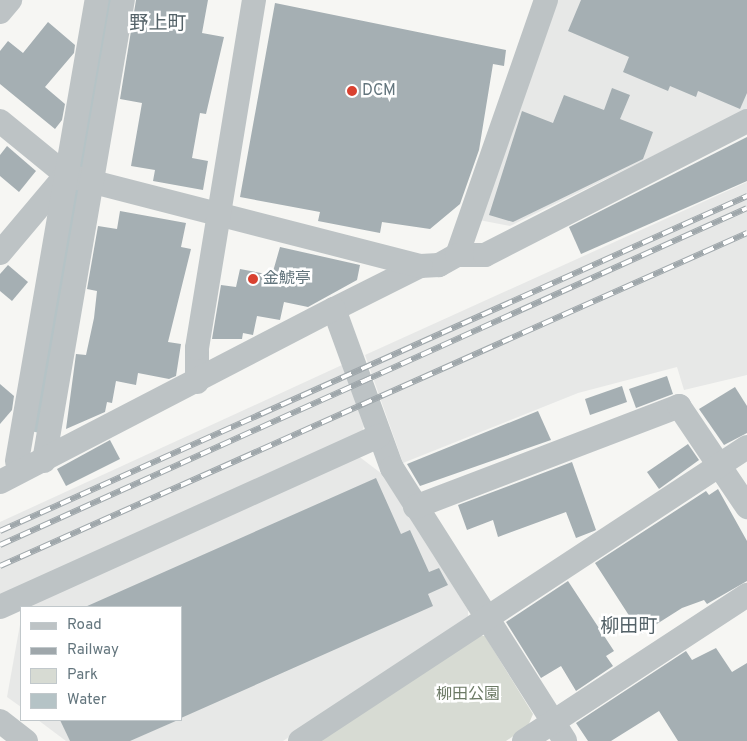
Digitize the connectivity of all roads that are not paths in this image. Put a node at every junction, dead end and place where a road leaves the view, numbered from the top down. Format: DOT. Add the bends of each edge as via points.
graph roads {
  1 [pos="10,0"];
  2 [pos="97,0"];
  3 [pos="122,0"];
  4 [pos="254,0"];
  5 [pos="546,0"];
  6 [pos="0,12"];
  7 [pos="0,121"];
  8 [pos="747,121"];
  9 [pos="79,179"];
  10 [pos="218,212"];
  11 [pos="0,254"];
  12 [pos="457,255"];
  13 [pos="420,266"];
  14 [pos="334,309"];
  15 [pos="198,382"];
  16 [pos="379,436"];
  17 [pos="747,447"];
  18 [pos="44,461"];
  19 [pos="719,465"];
  20 [pos="8,466"];
  21 [pos="415,507"];
  22 [pos="747,507"];
  23 [pos="747,595"];
  24 [pos="0,607"];
  25 [pos="486,617"];
  26 [pos="0,721"];
  27 [pos="559,732"];
  28 [pos="26,741"];
  29 [pos="300,741"];
  30 [pos="524,741"];
  1 -- 6 [label="street"];
  2 -- 9 [label="street"];
  3 -- 9 [label="street"];
  4 -- 10 [label="street"];
  5 -- 12 [label="street"];
  7 -- 9 [label="street"];
  8 -- 12 [label="street" via="486,255"];
  9 -- 10 [label="street"];
  9 -- 11 [label="street"];
  9 -- 18 [label="street"];
  9 -- 20 [label="street"];
  10 -- 13 [label="street"];
  10 -- 15 [label="street" via="197,348"];
  12 -- 13 [label="street" via="438,265"];
  13 -- 14 [label="street"];
  14 -- 15 [label="street"];
  14 -- 16 [label="street"];
  15 -- 18 [label="street"];
  16 -- 21 [label="street"];
  16 -- 24 [label="street"];
  17 -- 19 [label="street"];
  18 -- 20 [label="street"];
  19 -- 21 [label="street" via="679,406"];
  19 -- 22 [label="street"];
  19 -- 25 [label="street"];
  21 -- 25 [label="street"];
  23 -- 27 [label="street"];
  25 -- 27 [label="street"];
  25 -- 29 [label="street"];
  26 -- 28 [label="street"];
  27 -- 30 [label="street"];
}
